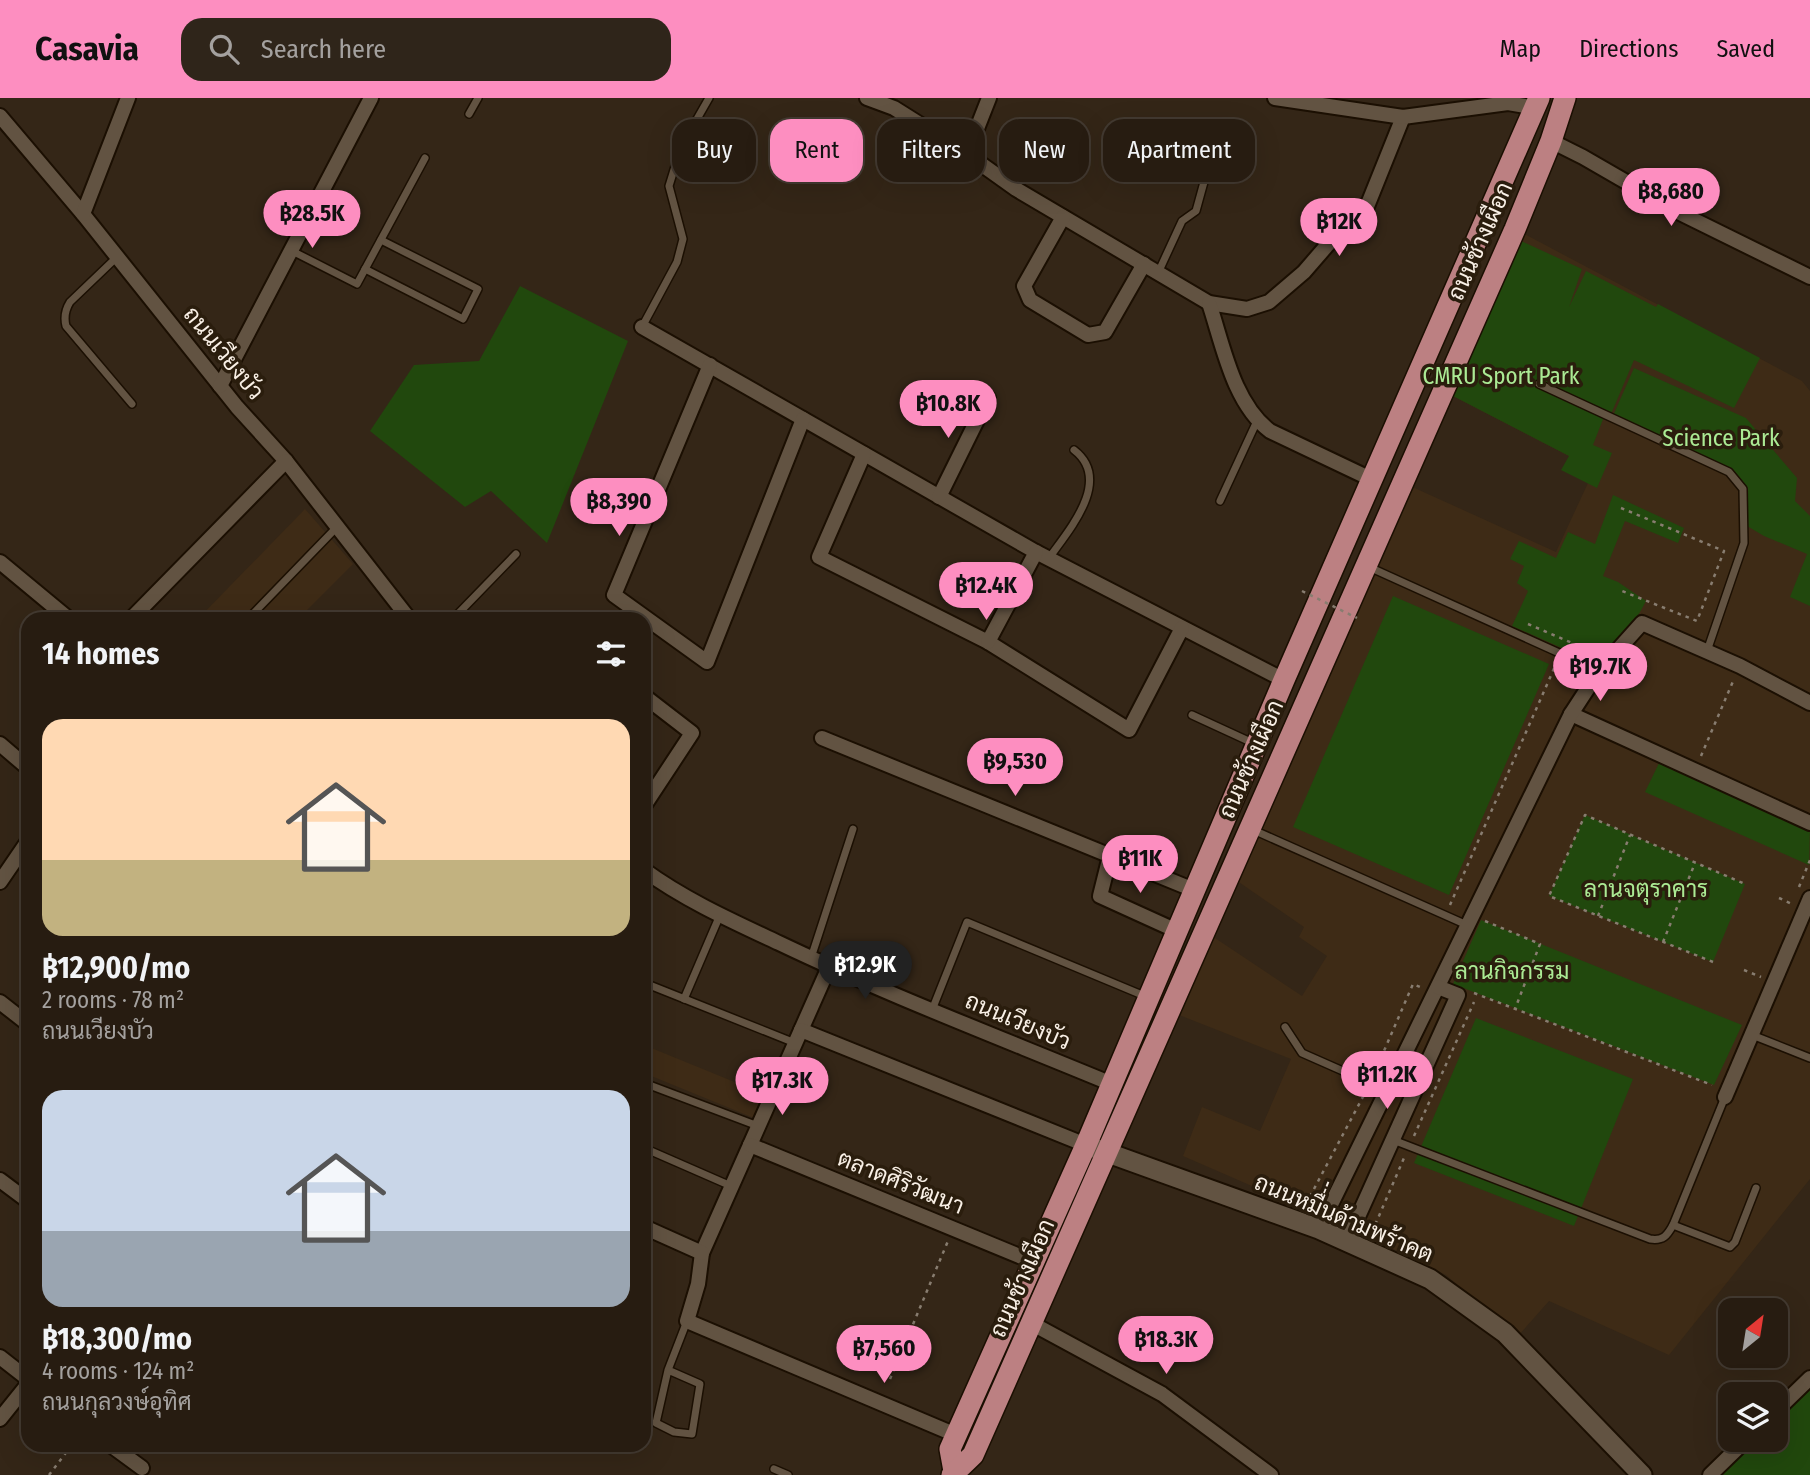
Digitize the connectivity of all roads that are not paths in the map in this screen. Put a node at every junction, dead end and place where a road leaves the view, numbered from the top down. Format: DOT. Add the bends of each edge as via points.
graph roads {
  1 [pos="128,98"];
  2 [pos="371,98"];
  3 [pos="478,98"];
  4 [pos="709,98"];
  5 [pos="867,98"];
  6 [pos="1275,98"];
  7 [pos="1565,98"];
  8 [pos="988,100"];
  9 [pos="1537,103"];
  10 [pos="470,114"];
  11 [pos="0,116"];
  12 [pos="1403,117"];
  13 [pos="911,119"];
  14 [pos="981,119"];
  15 [pos="1551,142"];
  16 [pos="425,158"];
  17 [pos="985,167"];
  18 [pos="1204,182"];
  19 [pos="83,214"];
  20 [pos="1063,217"];
  21 [pos="381,240"];
  22 [pos="292,251"];
  23 [pos="117,256"];
  24 [pos="1144,264"];
  25 [pos="365,269"];
  26 [pos="1158,273"];
  27 [pos="1810,276"];
  28 [pos="1209,303"];
  29 [pos="642,327"];
  30 [pos="710,365"];
  31 [pos="1539,384"];
  32 [pos="220,386"];
  33 [pos="988,398"];
  34 [pos="132,404"];
  35 [pos="803,419"];
  36 [pos="1257,421"];
  37 [pos="1074,450"];
  38 [pos="864,454"];
  39 [pos="286,461"];
  40 [pos="1373,481"];
  41 [pos="939,497"];
  42 [pos="1220,501"];
  43 [pos="337,527"];
  44 [pos="516,554"];
  45 [pos="1042,555"];
  46 [pos="0,562"];
  47 [pos="1365,566"];
  48 [pos="60,612"];
  49 [pos="138,612"];
  50 [pos="255,612"];
  51 [pos="404,612"];
  52 [pos="460,612"];
  53 [pos="638,612"];
  54 [pos="651,622"];
  55 [pos="1182,628"];
  56 [pos="988,642"];
  57 [pos="1707,651"];
  58 [pos="1599,671"];
  59 [pos="1284,680"];
  60 [pos="651,701"];
  61 [pos="1810,703"];
  62 [pos="1571,714"];
  63 [pos="1192,715"];
  64 [pos="822,738"];
  65 [pos="0,744"];
  66 [pos="1256,745"];
  67 [pos="21,762"];
  68 [pos="651,795"];
  69 [pos="1810,823"];
  70 [pos="1249,828"];
  71 [pos="853,829"];
  72 [pos="21,852"];
  73 [pos="1110,856"];
  74 [pos="651,875"];
  75 [pos="0,883"];
  76 [pos="1194,890"];
  77 [pos="1810,898"];
  78 [pos="720,915"];
  79 [pos="1474,922"];
  80 [pos="1177,931"];
  81 [pos="810,958"];
  82 [pos="829,967"];
  83 [pos="651,986"];
  84 [pos="1438,987"];
  85 [pos="1148,997"];
  86 [pos="684,999"];
  87 [pos="0,1002"];
  88 [pos="932,1010"];
  89 [pos="21,1018"];
  90 [pos="1284,1027"];
  91 [pos="1751,1034"];
  92 [pos="798,1037"];
  93 [pos="1810,1058"];
  94 [pos="1112,1084"];
  95 [pos="651,1086"];
  96 [pos="1387,1091"];
  97 [pos="1724,1097"];
  98 [pos="758,1126"];
  99 [pos="1394,1140"];
  100 [pos="750,1145"];
  101 [pos="1096,1149"];
  102 [pos="651,1151"];
  103 [pos="0,1180"];
  104 [pos="732,1187"];
  105 [pos="1756,1188"];
  106 [pos="21,1196"];
  107 [pos="1673,1225"];
  108 [pos="1319,1229"];
  109 [pos="651,1230"];
  110 [pos="1347,1241"];
  111 [pos="702,1253"];
  112 [pos="1034,1262"];
  113 [pos="687,1321"];
  114 [pos="1031,1323"];
  115 [pos="0,1357"];
  116 [pos="668,1370"];
  117 [pos="21,1375"];
  118 [pos="1810,1378"];
  119 [pos="21,1390"];
  120 [pos="1788,1399"];
  121 [pos="0,1419"];
  122 [pos="956,1435"];
  123 [pos="120,1452"];
  124 [pos="1734,1452"];
  125 [pos="142,1468"];
  126 [pos="774,1469"];
  127 [pos="953,1473"];
  128 [pos="788,1475"];
  129 [pos="1270,1475"];
  130 [pos="1642,1475"];
  131 [pos="1710,1475"];
  1 -- 19 [label="street"];
  2 -- 22 [label="street"];
  3 -- 10 [label="lane"];
  4 -- 29 [label="lane" via="681,147 669,186 683,239 677,262"];
  5 -- 13 [label="street"];
  6 -- 12 [label="street"];
  7 -- 15 [label="main road, ถนนช้างเผือก"];
  8 -- 14 [label="street"];
  9 -- 12 [label="street"];
  9 -- 40 [label="main road, ถนนช้างเผือก"];
  11 -- 19 [label="street, ถนนเวียงบัว"];
  12 -- 28 [label="street" via="1363,214 1336,235 1304,272 1269,302 1247,309"];
  15 -- 27 [label="street" via="1680,213"];
  15 -- 47 [label="main road, ถนนช้างเผือก"];
  16 -- 21 [label="lane"];
  17 -- 20 [label="street"];
  18 -- 26 [label="lane" via="1196,211 1182,221"];
  19 -- 23 [label="street, ถนนเวียงบัว"];
  20 -- 24 [label="street"];
  20 -- 24 [label="street" via="1024,286 1030,300 1088,335 1105,332"];
  21 -- 25 [label="lane"];
  21 -- 25 [label="lane" via="478,289 463,319"];
  22 -- 25 [label="lane" via="357,284"];
  22 -- 32 [label="street"];
  23 -- 32 [label="street, ถนนเวียงบัว"];
  23 -- 34 [label="lane" via="70,302 65,322"];
  24 -- 26 [label="street"];
  26 -- 28 [label="street"];
  28 -- 36 [label="street" via="1232,372"];
  29 -- 30 [label="street"];
  30 -- 35 [label="street"];
  30 -- 53 [label="street" via="614,595"];
  31 -- 57 [label="lane" via="1729,472 1743,489 1744,543"];
  32 -- 39 [label="street, ถนนเวียงบัว"];
  33 -- 41 [label="street"];
  35 -- 38 [label="street"];
  35 -- 54 [label="street" via="707,662"];
  36 -- 40 [label="street"];
  36 -- 42 [label="lane"];
  37 -- 45 [label="lane" via="1083,457 1090,480 1083,509"];
  38 -- 41 [label="street"];
  38 -- 56 [label="street" via="820,557"];
  39 -- 43 [label="street, ถนนเวียงบัว"];
  39 -- 49 [label="street"];
  40 -- 59 [label="main road, ถนนช้างเผือก"];
  41 -- 45 [label="street"];
  43 -- 50 [label="lane"];
  43 -- 51 [label="street, ถนนเวียงบัว"];
  44 -- 52 [label="lane"];
  45 -- 55 [label="street"];
  45 -- 56 [label="street"];
  46 -- 48 [label="street"];
  47 -- 58 [label="lane"];
  47 -- 70 [label="main road, ถนนช้างเผือก"];
  55 -- 56 [label="street" via="1129,730"];
  55 -- 59 [label="street"];
  57 -- 58 [label="street" via="1642,623"];
  57 -- 61 [label="street"];
  58 -- 62 [label="street"];
  59 -- 66 [label="main road, ถนนช้างเผือก"];
  60 -- 68 [label="street" via="692,733"];
  62 -- 69 [label="street"];
  62 -- 79 [label="street"];
  63 -- 66 [label="lane"];
  64 -- 73 [label="street"];
  65 -- 67 [label="street"];
  66 -- 76 [label="main road, ถนนช้างเผือก"];
  70 -- 79 [label="lane"];
  70 -- 101 [label="main road, ถนนช้างเผือก"];
  71 -- 81 [label="lane"];
  72 -- 75 [label="street"];
  73 -- 76 [label="street"];
  73 -- 80 [label="street" via="1100,896"];
  74 -- 78 [label="street, ถนนเวียงบัว"];
  76 -- 80 [label="main road, ถนนช้างเผือก"];
  77 -- 91 [label="street"];
  78 -- 81 [label="street, ถนนเวียงบัว"];
  78 -- 86 [label="lane"];
  79 -- 84 [label="street"];
  80 -- 85 [label="main road, ถนนช้างเผือก"];
  81 -- 82 [label="street, ถนนเวียงบัว"];
  82 -- 88 [label="street, ถนนเวียงบัว"];
  82 -- 92 [label="street"];
  83 -- 86 [label="lane"];
  84 -- 96 [label="street"];
  84 -- 99 [label="street" via="1458,995"];
  85 -- 88 [label="lane" via="967,922"];
  85 -- 94 [label="main road, ถนนช้างเผือก"];
  86 -- 92 [label="lane"];
  87 -- 89 [label="street"];
  88 -- 94 [label="street, ถนนเวียงบัว"];
  90 -- 96 [label="lane" via="1302,1053"];
  91 -- 93 [label="lane"];
  91 -- 97 [label="street"];
  92 -- 98 [label="street"];
  92 -- 101 [label="street"];
  94 -- 101 [label="main road, ถนนช้างเผือก"];
  95 -- 98 [label="lane"];
  96 -- 108 [label="street"];
  97 -- 107 [label="lane"];
  98 -- 100 [label="street"];
  99 -- 107 [label="lane" via="1650,1239 1667,1236"];
  99 -- 110 [label="street"];
  100 -- 104 [label="street"];
  100 -- 112 [label="street, ตลาดศิริวัฒนา"];
  101 -- 108 [label="street, ถนนหมื่่นด้ามพร้าคต"];
  101 -- 112 [label="main road, ถนนช้างเผือก"];
  101 -- 114 [label="main road, ถนนช้างเผือก"];
  102 -- 104 [label="lane"];
  103 -- 106 [label="street"];
  104 -- 111 [label="street"];
  105 -- 107 [label="lane" via="1730,1247"];
  108 -- 110 [label="street, ถนนหมื่่นด้ามพร้าคต"];
  109 -- 111 [label="street"];
  110 -- 130 [label="street, ถนนหมื่่นด้ามพร้าคต" via="1430,1279 1505,1333"];
  111 -- 113 [label="street"];
  112 -- 122 [label="main road, ถนนช้างเผือก"];
  113 -- 116 [label="lane"];
  113 -- 122 [label="street"];
  114 -- 127 [label="main road, ถนนช้างเผือก" via="973,1455"];
  114 -- 129 [label="street" via="1162,1394"];
  115 -- 117 [label="street"];
  116 -- 116 [label="lane" via="700,1384 692,1434 656,1423"];
  118 -- 120 [label="street"];
  119 -- 121 [label="street"];
  122 -- 127 [label="main road, ถนนช้างเผือก" via="950,1448"];
  123 -- 125 [label="street"];
  124 -- 131 [label="street"];
  126 -- 128 [label="lane"];
}
